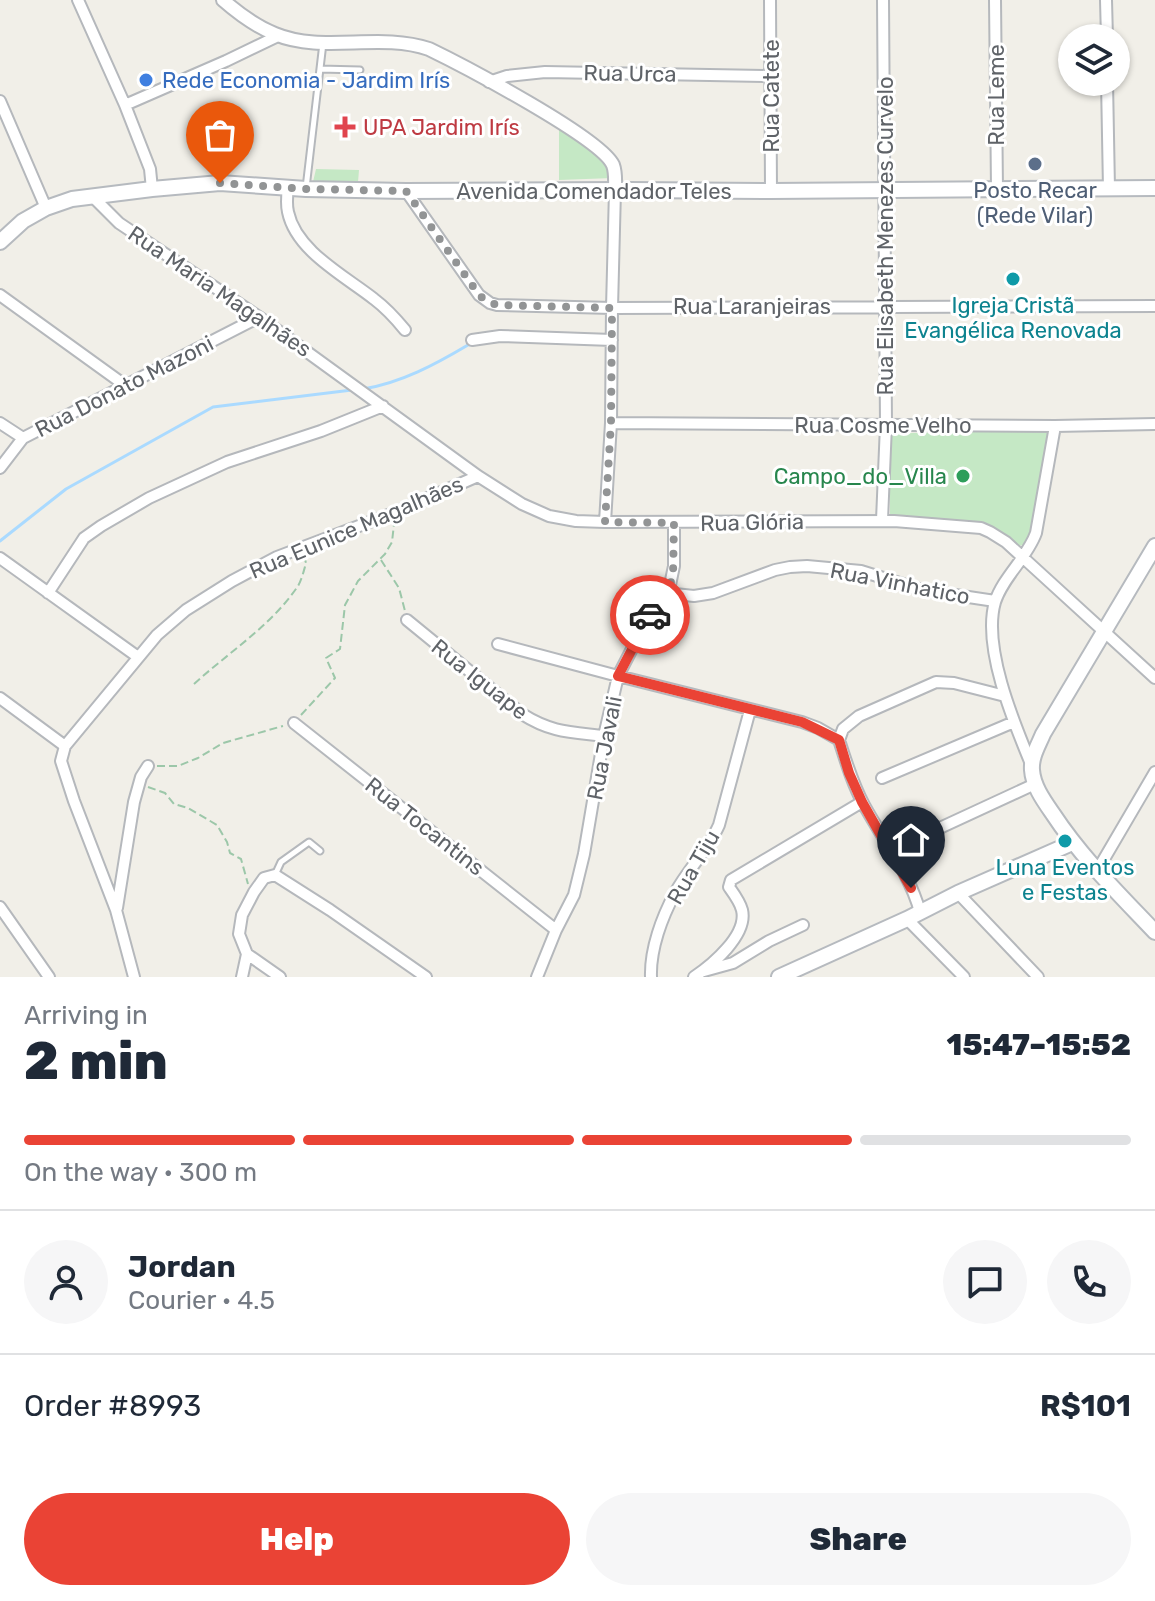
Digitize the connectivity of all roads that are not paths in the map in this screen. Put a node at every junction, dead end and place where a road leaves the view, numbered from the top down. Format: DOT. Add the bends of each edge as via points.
graph roads {
  1 [pos="78,0"];
  2 [pos="223,0"];
  3 [pos="770,0"];
  4 [pos="883,0"];
  5 [pos="995,0"];
  6 [pos="1106,0"];
  7 [pos="1107,24"];
  8 [pos="278,36"];
  9 [pos="323,42"];
  10 [pos="320,69"];
  11 [pos="360,70"];
  12 [pos="771,76"];
  13 [pos="489,82"];
  14 [pos="1107,96"];
  15 [pos="0,101"];
  16 [pos="125,105"];
  17 [pos="288,187"];
  18 [pos="1155,188"];
  19 [pos="152,189"];
  20 [pos="306,189"];
  21 [pos="997,189"];
  22 [pos="1109,189"];
  23 [pos="615,190"];
  24 [pos="884,190"];
  25 [pos="406,191"];
  26 [pos="771,191"];
  27 [pos="92,196"];
  28 [pos="46,208"];
  29 [pos="0,242"];
  30 [pos="0,295"];
  31 [pos="885,305"];
  32 [pos="1155,306"];
  33 [pos="612,308"];
  34 [pos="259,317"];
  35 [pos="405,330"];
  36 [pos="472,340"];
  37 [pos="612,346"];
  38 [pos="126,386"];
  39 [pos="367,393"];
  40 [pos="383,406"];
  41 [pos="0,423"];
  42 [pos="611,423"];
  43 [pos="1155,424"];
  44 [pos="886,425"];
  45 [pos="1055,426"];
  46 [pos="23,438"];
  47 [pos="0,468"];
  48 [pos="478,476"];
  49 [pos="882,520"];
  50 [pos="605,522"];
  51 [pos="674,523"];
  52 [pos="1155,546"];
  53 [pos="1022,557"];
  54 [pos="0,558"];
  55 [pos="48,593"];
  56 [pos="665,593"];
  57 [pos="995,601"];
  58 [pos="407,620"];
  59 [pos="1104,632"];
  60 [pos="498,644"];
  61 [pos="138,657"];
  62 [pos="618,676"];
  63 [pos="1155,678"];
  64 [pos="1005,696"];
  65 [pos="0,698"];
  66 [pos="750,710"];
  67 [pos="1014,722"];
  68 [pos="294,723"];
  69 [pos="604,736"];
  70 [pos="839,740"];
  71 [pos="65,746"];
  72 [pos="148,766"];
  73 [pos="1032,767"];
  74 [pos="1155,772"];
  75 [pos="882,778"];
  76 [pos="1035,784"];
  77 [pos="862,802"];
  78 [pos="1072,843"];
  79 [pos="320,851"];
  80 [pos="890,851"];
  81 [pos="1097,871"];
  82 [pos="275,875"];
  83 [pos="958,893"];
  84 [pos="0,907"];
  85 [pos="116,910"];
  86 [pos="914,915"];
  87 [pos="803,925"];
  88 [pos="556,930"];
  89 [pos="1155,932"];
  90 [pos="247,954"];
  91 [pos="699,974"];
  92 [pos="49,977"];
  93 [pos="134,977"];
  94 [pos="242,977"];
  95 [pos="280,977"];
  96 [pos="426,977"];
  97 [pos="537,977"];
  98 [pos="651,977"];
  99 [pos="779,977"];
  100 [pos="964,977"];
  101 [pos="1038,977"];
  1 -- 16 [label="street"];
  2 -- 8 [label="street"];
  3 -- 12 [label="street, Rua Catete"];
  4 -- 24 [label="street, Rua Elisabeth Menezes Curvelo"];
  5 -- 21 [label="street, Rua Leme"];
  6 -- 7 [label="street"];
  8 -- 9 [label="street"];
  8 -- 16 [label="street"];
  9 -- 10 [label="lane"];
  9 -- 13 [label="street" via="416,44"];
  10 -- 11 [label="lane"];
  10 -- 20 [label="lane"];
  12 -- 13 [label="street, Rua Urca" via="545,72"];
  12 -- 26 [label="street, Rua Catete"];
  13 -- 23 [label="street" via="607,156 615,171"];
  14 -- 22 [label="street"];
  15 -- 28 [label="street"];
  16 -- 19 [label="street" via="150,169"];
  17 -- 19 [label="main road, Avenida Comendador Teles" via="220,183"];
  17 -- 20 [label="main road, Avenida Comendador Teles"];
  17 -- 35 [label="street" via="291,223 310,250 386,308"];
  18 -- 22 [label="main road, Avenida Comendador Teles"];
  19 -- 27 [label="main road, Avenida Comendador Teles"];
  20 -- 25 [label="main road, Avenida Comendador Teles"];
  21 -- 22 [label="main road, Avenida Comendador Teles"];
  21 -- 24 [label="main road, Avenida Comendador Teles"];
  23 -- 25 [label="main road, Avenida Comendador Teles"];
  23 -- 26 [label="main road, Avenida Comendador Teles"];
  23 -- 33 [label="street"];
  24 -- 26 [label="main road, Avenida Comendador Teles"];
  24 -- 31 [label="street, Rua Elisabeth Menezes Curvelo"];
  25 -- 33 [label="street, Rua Laranjeiras" via="485,300 497,305"];
  27 -- 28 [label="main road, Avenida Comendador Teles"];
  27 -- 34 [label="street, Rua Maria Magalhães" via="126,228"];
  28 -- 29 [label="main road, Avenida Comendador Teles"];
  30 -- 38 [label="street"];
  31 -- 32 [label="street, Rua Laranjeiras"];
  31 -- 33 [label="street, Rua Laranjeiras"];
  31 -- 44 [label="street, Rua Elisabeth Menezes Curvelo"];
  33 -- 37 [label="street"];
  34 -- 38 [label="street, Rua Donato Mazoni"];
  34 -- 39 [label="street, Rua Maria Magalhães"];
  36 -- 37 [label="street" via="500,336"];
  37 -- 42 [label="street"];
  38 -- 46 [label="street, Rua Donato Mazoni"];
  39 -- 40 [label="street, Rua Glória"];
  40 -- 48 [label="street, Rua Glória"];
  40 -- 55 [label="street" via="227,462 149,498 84,538"];
  41 -- 46 [label="street"];
  42 -- 44 [label="street, Rua Cosme Velho"];
  42 -- 50 [label="street"];
  43 -- 45 [label="street, Rua Cosme Velho"];
  44 -- 45 [label="street, Rua Cosme Velho"];
  44 -- 49 [label="street, Rua Elisabeth Menezes Curvelo"];
  45 -- 53 [label="street" via="1039,524"];
  46 -- 47 [label="street, Rua Donato Mazoni"];
  48 -- 50 [label="street, Rua Glória" via="549,516"];
  48 -- 61 [label="street, Rua Eunice Magalhães" via="277,557 186,610"];
  49 -- 51 [label="street, Rua Glória"];
  49 -- 53 [label="street, Rua Glória" via="981,528"];
  50 -- 51 [label="street, Rua Glória"];
  51 -- 56 [label="street, Rua Javali" via="673,576"];
  52 -- 59 [label="main road"];
  53 -- 57 [label="street"];
  53 -- 59 [label="street, Rua Glória"];
  54 -- 55 [label="street"];
  55 -- 61 [label="street"];
  56 -- 57 [label="street, Rua Vinhatico" via="713,593 775,570 807,566 861,571 922,590"];
  56 -- 62 [label="street, Rua Javali"];
  57 -- 64 [label="street" via="994,648"];
  58 -- 69 [label="street, Rua Iguape" via="538,724"];
  59 -- 63 [label="street, Rua Glória"];
  59 -- 73 [label="main road" via="1043,734"];
  60 -- 62 [label="street"];
  61 -- 71 [label="street, Rua Eunice Magalhães"];
  62 -- 66 [label="street"];
  62 -- 69 [label="street, Rua Javali"];
  64 -- 67 [label="street"];
  64 -- 70 [label="street" via="936,682 859,716"];
  65 -- 71 [label="street"];
  66 -- 70 [label="street" via="802,722"];
  66 -- 98 [label="street, Rua Tiju" via="719,825 675,893 659,931"];
  67 -- 73 [label="street"];
  67 -- 75 [label="street"];
  68 -- 88 [label="street, Rua Tocantins"];
  69 -- 88 [label="street, Rua Javali" via="577,884"];
  70 -- 77 [label="street"];
  71 -- 85 [label="street" via="61,761"];
  72 -- 85 [label="street" via="134,802"];
  73 -- 76 [label="main road"];
  74 -- 81 [label="street"];
  76 -- 78 [label="main road"];
  76 -- 80 [label="street"];
  77 -- 80 [label="street"];
  77 -- 91 [label="street" via="731,880 742,923 732,943"];
  78 -- 81 [label="main road"];
  78 -- 83 [label="main road"];
  79 -- 82 [label="lane" via="309,842 281,862"];
  80 -- 86 [label="street" via="911,888"];
  81 -- 89 [label="main road"];
  82 -- 90 [label="street" via="264,878 242,915 240,940"];
  82 -- 96 [label="street"];
  83 -- 86 [label="main road"];
  83 -- 101 [label="street"];
  84 -- 92 [label="street"];
  85 -- 93 [label="street"];
  86 -- 99 [label="main road"];
  86 -- 100 [label="street"];
  87 -- 91 [label="street" via="733,963"];
  88 -- 97 [label="street, Rua Javali"];
  90 -- 94 [label="street"];
  90 -- 95 [label="street"];
}
